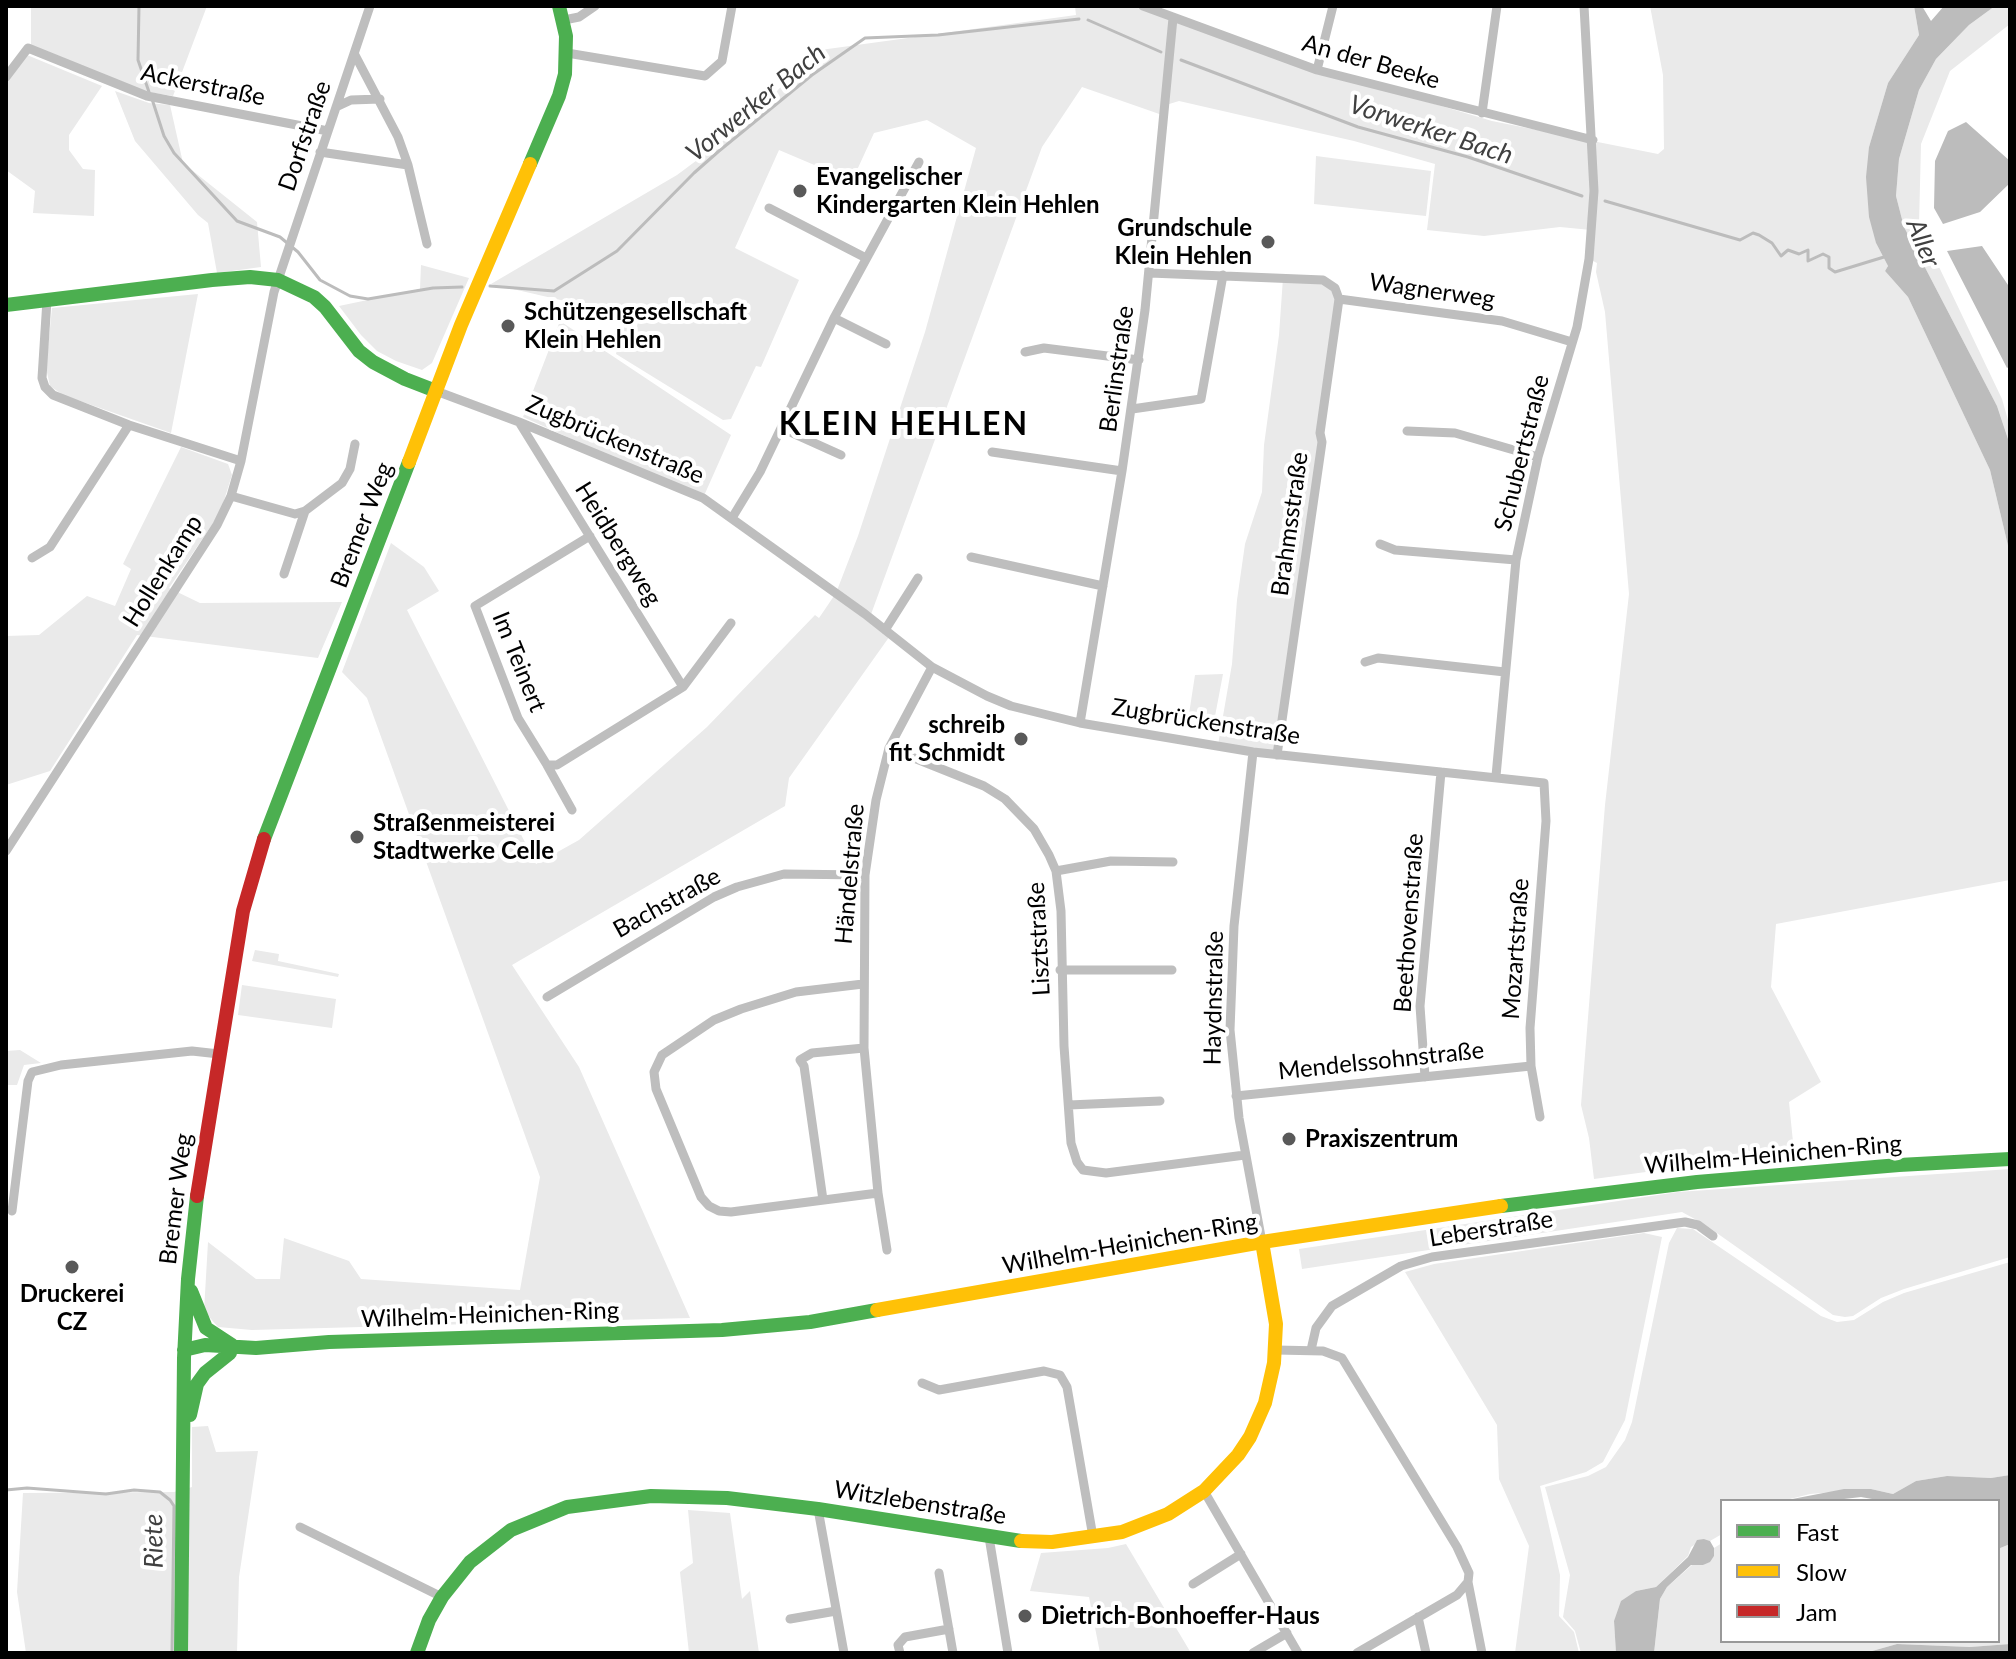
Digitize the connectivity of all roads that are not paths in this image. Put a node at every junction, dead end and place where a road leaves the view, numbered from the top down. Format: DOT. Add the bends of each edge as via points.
graph roads {
  1 [pos="370,6"];
  2 [pos="595,6"];
  3 [pos="732,6"];
  4 [pos="1144,6"];
  5 [pos="1333,6"];
  6 [pos="1497,6"];
  7 [pos="1584,6"];
  8 [pos="563,10"];
  9 [pos="1173,18"];
  10 [pos="567,53"];
  11 [pos="355,55"];
  12 [pos="1317,70"];
  13 [pos="6,77"];
  14 [pos="380,99"];
  15 [pos="336,107"];
  16 [pos="1482,113"];
  17 [pos="328,131"];
  18 [pos="1593,141"];
  19 [pos="320,152"];
  20 [pos="919,162"];
  21 [pos="408,165"];
  22 [pos="769,208"];
  23 [pos="427,244"];
  24 [pos="866,258"];
  25 [pos="1150,273"];
  26 [pos="1223,275"];
  27 [pos="278,280"];
  28 [pos="1339,299"];
  29 [pos="47,300"];
  30 [pos="6,305"];
  31 [pos="834,318"];
  32 [pos="1572,342"];
  33 [pos="886,344"];
  34 [pos="1025,352"];
  35 [pos="1139,360"];
  36 [pos="436,391"];
  37 [pos="1132,409"];
  38 [pos="519,422"];
  39 [pos="129,425"];
  40 [pos="781,428"];
  41 [pos="1407,431"];
  42 [pos="355,444"];
  43 [pos="992,452"];
  44 [pos="841,455"];
  45 [pos="1538,457"];
  46 [pos="241,461"];
  47 [pos="1122,471"];
  48 [pos="231,496"];
  49 [pos="305,511"];
  50 [pos="732,518"];
  51 [pos="590,536"];
  52 [pos="1380,544"];
  53 [pos="971,557"];
  54 [pos="32,558"];
  55 [pos="1516,560"];
  56 [pos="284,574"];
  57 [pos="918,578"];
  58 [pos="1103,586"];
  59 [pos="731,623"];
  60 [pos="885,630"];
  61 [pos="1365,662"];
  62 [pos="932,667"];
  63 [pos="1505,672"];
  64 [pos="683,687"];
  65 [pos="1080,723"];
  66 [pos="889,748"];
  67 [pos="1253,752"];
  68 [pos="1277,755"];
  69 [pos="547,765"];
  70 [pos="1441,772"];
  71 [pos="1496,776"];
  72 [pos="1544,783"];
  73 [pos="572,810"];
  74 [pos="6,851"];
  75 [pos="1173,862"];
  76 [pos="1056,871"];
  77 [pos="865,875"];
  78 [pos="1060,970"];
  79 [pos="1172,970"];
  80 [pos="863,984"];
  81 [pos="547,997"];
  82 [pos="864,1048"];
  83 [pos="219,1054"];
  84 [pos="1531,1066"];
  85 [pos="1425,1077"];
  86 [pos="1236,1096"];
  87 [pos="1160,1101"];
  88 [pos="1069,1105"];
  89 [pos="1540,1117"];
  90 [pos="1245,1155"];
  91 [pos="2010,1159"];
  92 [pos="878,1193"];
  93 [pos="823,1200"];
  94 [pos="12,1211"];
  95 [pos="1713,1236"];
  96 [pos="1262,1242"];
  97 [pos="887,1250"];
  98 [pos="188,1279"];
  99 [pos="184,1350"];
  100 [pos="232,1350"];
  101 [pos="1276,1350"];
  102 [pos="1311,1350"];
  103 [pos="922,1383"];
  104 [pos="183,1451"];
  105 [pos="1204,1491"];
  106 [pos="818,1509"];
  107 [pos="300,1527"];
  108 [pos="989,1537"];
  109 [pos="1093,1537"];
  110 [pos="1241,1554"];
  111 [pos="939,1573"];
  112 [pos="1468,1582"];
  113 [pos="1193,1584"];
  114 [pos="442,1597"];
  115 [pos="836,1611"];
  116 [pos="1418,1617"];
  117 [pos="790,1619"];
  118 [pos="949,1629"];
  119 [pos="1287,1633"];
  120 [pos="1363,1651"];
  121 [pos="181,1653"];
  122 [pos="417,1653"];
  123 [pos="844,1653"];
  124 [pos="900,1653"];
  125 [pos="953,1653"];
  126 [pos="1008,1653"];
  127 [pos="1253,1653"];
  128 [pos="1298,1653"];
  129 [pos="1426,1653"];
  130 [pos="1482,1653"];
  1 -- 11 [label="street, Dorfstraße"];
  2 -- 8 [label="street, Bremer Weg" via="579,17"];
  3 -- 10 [label="street" via="722,61 705,76"];
  4 -- 9 [label="street, An der Beeke"];
  5 -- 12 [label="street"];
  6 -- 16 [label="street"];
  7 -- 18 [label="street, Schubertstraße"];
  8 -- 10 [label="main road, Bremer Weg"];
  9 -- 12 [label="street, An der Beeke"];
  9 -- 25 [label="street, Berlinstraße"];
  10 -- 36 [label="main road, Bremer Weg" via="559,96"];
  11 -- 14 [label="street"];
  11 -- 15 [label="street, Dorfstraße"];
  12 -- 16 [label="street, An der Beeke"];
  13 -- 17 [label="street, Ackerstraße" via="28,48 147,96"];
  14 -- 15 [label="street" via="351,100"];
  14 -- 21 [label="street"];
  15 -- 17 [label="street, Dorfstraße"];
  16 -- 18 [label="street, An der Beeke"];
  17 -- 19 [label="street, Dorfstraße"];
  18 -- 32 [label="street, Schubertstraße" via="1589,259"];
  19 -- 21 [label="street"];
  19 -- 27 [label="street, Dorfstraße"];
  20 -- 24 [label="street"];
  21 -- 23 [label="street"];
  22 -- 24 [label="street"];
  24 -- 31 [label="street"];
  25 -- 26 [label="street, Wagnerweg"];
  25 -- 35 [label="street, Berlinstraße"];
  26 -- 28 [label="street, Wagnerweg" via="1323,280 1335,288"];
  26 -- 37 [label="street" via="1201,399"];
  27 -- 29 [label="main road" via="212,280"];
  27 -- 36 [label="main road" via="314,297 373,362"];
  27 -- 46 [label="street, Hollenkamp"];
  28 -- 32 [label="street, Wagnerweg" via="1502,321"];
  28 -- 68 [label="street, Brahmsstraße"];
  29 -- 30 [label="main road"];
  29 -- 39 [label="street" via="45,387 62,401"];
  31 -- 33 [label="street"];
  31 -- 40 [label="street"];
  32 -- 45 [label="street, Schubertstraße"];
  34 -- 35 [label="street" via="1044,348"];
  35 -- 37 [label="street, Berlinstraße"];
  36 -- 38 [label="street, Zugbrückenstraße"];
  36 -- 83 [label="main road, Bremer Weg" via="266,834 240,926"];
  37 -- 47 [label="street, Berlinstraße"];
  38 -- 50 [label="street, Zugbrückenstraße" via="703,498"];
  38 -- 51 [label="street, Heidbergweg"];
  39 -- 46 [label="street"];
  39 -- 54 [label="street" via="50,547"];
  40 -- 44 [label="street"];
  40 -- 50 [label="street"];
  41 -- 45 [label="street" via="1455,433"];
  42 -- 49 [label="street" via="342,483"];
  43 -- 47 [label="street"];
  45 -- 55 [label="street, Schubertstraße"];
  46 -- 48 [label="street, Hollenkamp"];
  47 -- 58 [label="street, Berlinstraße"];
  48 -- 49 [label="street" via="295,514"];
  48 -- 74 [label="street, Hollenkamp"];
  49 -- 56 [label="street"];
  50 -- 60 [label="street, Zugbrückenstraße"];
  51 -- 64 [label="street, Heidbergweg"];
  51 -- 69 [label="street, Im Teinert" via="475,606 518,718"];
  52 -- 55 [label="street" via="1395,550"];
  53 -- 58 [label="street"];
  55 -- 63 [label="street, Schubertstraße"];
  57 -- 60 [label="street"];
  58 -- 65 [label="street, Berlinstraße"];
  59 -- 64 [label="street"];
  60 -- 62 [label="street, Zugbrückenstraße"];
  61 -- 63 [label="street" via="1378,658"];
  62 -- 65 [label="street, Zugbrückenstraße" via="1011,706"];
  62 -- 66 [label="street, Händelstraße"];
  63 -- 71 [label="street, Schubertstraße"];
  64 -- 69 [label="street" via="557,765"];
  65 -- 67 [label="street, Zugbrückenstraße"];
  66 -- 76 [label="street, Lisztstraße" via="1005,799 1041,839"];
  66 -- 77 [label="street, Händelstraße"];
  67 -- 68 [label="street, Zugbrückenstraße"];
  67 -- 86 [label="street, Haydnstraße" via="1230,976"];
  68 -- 70 [label="street, Zugbrückenstraße"];
  69 -- 73 [label="street, Im Teinert"];
  70 -- 71 [label="street, Zugbrückenstraße"];
  70 -- 85 [label="street, Beethovenstraße" via="1420,1006"];
  71 -- 72 [label="street, Zugbrückenstraße"];
  72 -- 84 [label="street, Mozartstraße"];
  75 -- 76 [label="street" via="1111,861"];
  76 -- 78 [label="street, Lisztstraße"];
  77 -- 80 [label="street, Händelstraße"];
  77 -- 81 [label="street, Bachstraße" via="784,874 737,887"];
  78 -- 79 [label="street"];
  78 -- 88 [label="street, Lisztstraße"];
  80 -- 82 [label="street, Händelstraße"];
  80 -- 93 [label="street" via="796,992 714,1020 662,1055 654,1072 656,1089 709,1206 731,1212"];
  82 -- 92 [label="street, Händelstraße"];
  82 -- 93 [label="street" via="812,1053 800,1060"];
  83 -- 94 [label="street" via="192,1051 32,1072"];
  83 -- 98 [label="main road, Bremer Weg"];
  84 -- 85 [label="street, Mendelssohnstraße"];
  84 -- 89 [label="street, Mozartstraße"];
  85 -- 86 [label="street, Mendelssohnstraße"];
  86 -- 90 [label="street, Haydnstraße"];
  87 -- 88 [label="street"];
  88 -- 90 [label="street, Lisztstraße" via="1071,1143 1083,1170 1106,1173"];
  90 -- 96 [label="street, Haydnstraße"];
  91 -- 96 [label="main road, Wilhelm-Heinichen-Ring" via="1697,1182"];
  92 -- 93 [label="street"];
  92 -- 97 [label="street, Händelstraße"];
  95 -- 102 [label="street, Leberstraße" via="1685,1222 1432,1257 1368,1283 1332,1306 1316,1328"];
  96 -- 100 [label="main road, Wilhelm-Heinichen-Ring" via="810,1322"];
  96 -- 101 [label="main road, Witzlebenstraße" via="1274,1302"];
  98 -- 99 [label="main road, Bremer Weg"];
  98 -- 100 [label="main road" via="206,1328"];
  99 -- 100 [label="main road, Wilhelm-Heinichen-Ring" via="205,1345"];
  99 -- 104 [label="main road, Bremer Weg"];
  100 -- 104 [label="main road" via="197,1384"];
  101 -- 102 [label="street"];
  101 -- 105 [label="main road, Witzlebenstraße" via="1265,1403 1250,1437"];
  102 -- 112 [label="street" via="1342,1358 1350,1368 1466,1563"];
  103 -- 109 [label="street" via="939,1390 1044,1371 1060,1375 1067,1387"];
  104 -- 121 [label="main road"];
  105 -- 109 [label="main road, Witzlebenstraße" via="1149,1523"];
  105 -- 110 [label="street"];
  106 -- 108 [label="main road, Witzlebenstraße"];
  106 -- 114 [label="main road, Witzlebenstraße" via="667,1496 567,1507 528,1521 496,1541 470,1562"];
  106 -- 115 [label="street"];
  107 -- 114 [label="street"];
  108 -- 109 [label="main road, Witzlebenstraße" via="1052,1542"];
  108 -- 126 [label="street"];
  110 -- 113 [label="street"];
  110 -- 119 [label="street"];
  111 -- 118 [label="street"];
  112 -- 116 [label="street" via="1457,1595"];
  112 -- 130 [label="street"];
  114 -- 122 [label="main road, Witzlebenstraße"];
  115 -- 117 [label="street"];
  115 -- 123 [label="street"];
  116 -- 120 [label="street"];
  116 -- 129 [label="street"];
  118 -- 124 [label="street" via="905,1637 898,1645"];
  118 -- 125 [label="street"];
  119 -- 127 [label="street"];
  119 -- 128 [label="street"];
}
